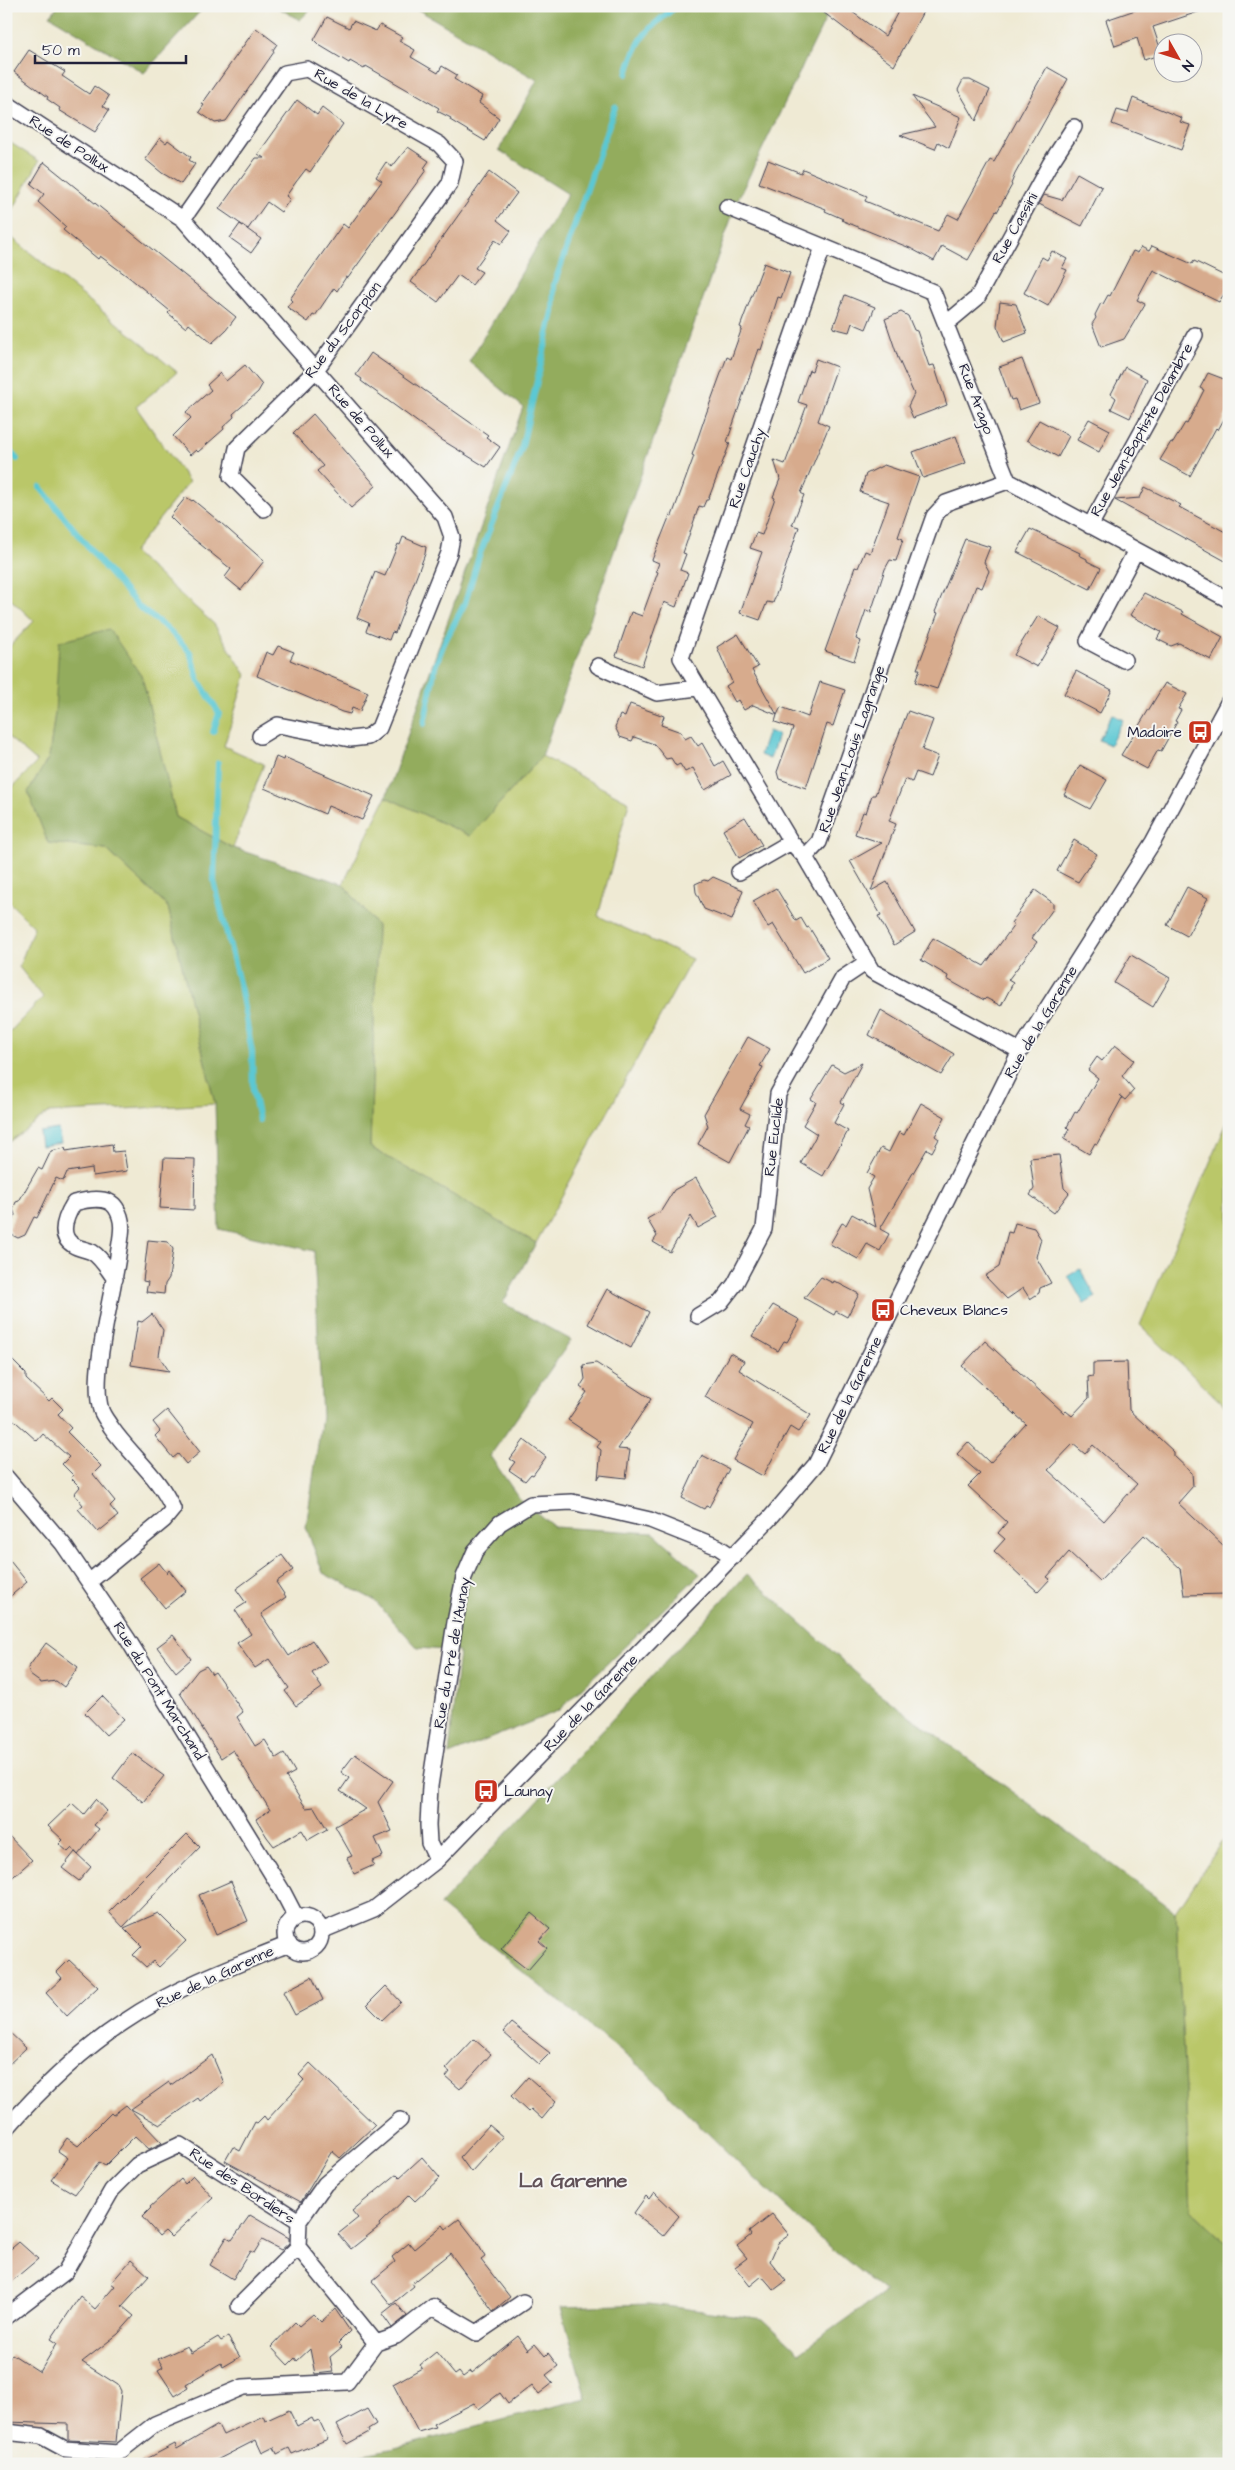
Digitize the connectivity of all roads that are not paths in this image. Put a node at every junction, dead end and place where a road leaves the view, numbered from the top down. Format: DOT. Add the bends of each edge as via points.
graph roads {
  1 [pos="6,103"];
  2 [pos="1074,127"];
  3 [pos="455,161"];
  4 [pos="728,207"];
  5 [pos="183,219"];
  6 [pos="824,247"];
  7 [pos="947,323"];
  8 [pos="1195,335"];
  9 [pos="316,370"];
  10 [pos="1008,481"];
  11 [pos="264,509"];
  12 [pos="1090,526"];
  13 [pos="1136,550"];
  14 [pos="1229,600"];
  15 [pos="1124,660"];
  16 [pos="598,666"];
  17 [pos="697,688"];
  18 [pos="1229,700"];
  19 [pos="260,736"];
  20 [pos="791,842"];
  21 [pos="805,857"];
  22 [pos="738,872"];
  23 [pos="867,962"];
  24 [pos="1020,1051"];
  25 [pos="115,1279"];
  26 [pos="698,1316"];
  27 [pos="6,1476"];
  28 [pos="733,1557"];
  29 [pos="89,1582"];
  30 [pos="437,1860"];
  31 [pos="296,1917"];
  32 [pos="321,1931"];
  33 [pos="288,1944"];
  34 [pos="400,2120"];
  35 [pos="6,2129"];
  36 [pos="299,2221"];
  37 [pos="298,2247"];
  38 [pos="523,2302"];
  39 [pos="239,2306"];
  40 [pos="6,2317"];
  41 [pos="376,2343"];
  42 [pos="6,2432"];
  1 -- 5 [label="street, Rue de Pollux"];
  2 -- 7 [label="street, Rue Cassini" via="1050,164 977,298"];
  3 -- 5 [label="street, Rue de la Lyre" via="439,144 307,68 285,73"];
  3 -- 9 [label="street, Rue du Scorpion" via="450,184"];
  4 -- 6 [label="street, Rue Arago"];
  5 -- 9 [label="street, Rue de Pollux"];
  6 -- 7 [label="street, Rue Arago" via="933,292"];
  6 -- 17 [label="street, Rue Cauchy" via="681,658"];
  7 -- 10 [label="street, Rue Arago"];
  8 -- 12 [label="street, Rue Jean-Baptiste Delambre"];
  9 -- 11 [label="street, Rue du Scorpion" via="237,448 231,476"];
  9 -- 19 [label="street, Rue de Pollux" via="445,517 452,537 449,554 379,728 368,737 350,739 278,725"];
  10 -- 12 [label="street"];
  10 -- 21 [label="street, Rue Jean-Louis Lagrange" via="946,503 934,516 819,842"];
  12 -- 13 [label="street"];
  13 -- 14 [label="street"];
  13 -- 15 [label="street" via="1088,641"];
  16 -- 17 [label="street" via="657,693"];
  17 -- 20 [label="street, Rue Cauchy"];
  18 -- 24 [label="street, Rue de la Garenne" via="1153,842"];
  20 -- 21 [label="street, Rue Cauchy"];
  20 -- 22 [label="street"];
  21 -- 23 [label="street"];
  23 -- 24 [label="street" via="872,970"];
  23 -- 26 [label="street, Rue Euclide" via="843,978 778,1094 764,1229 726,1296"];
  24 -- 28 [label="street, Rue de la Garenne" via="816,1464"];
  25 -- 25 [label="street" via="123,1223 116,1206 107,1201 88,1199 74,1203 66,1215 64,1228 67,1240 92,1252"];
  25 -- 29 [label="street" via="97,1381 102,1411 116,1433 167,1494 173,1509"];
  27 -- 29 [label="street, Rue du Pont Marchand" via="63,1544"];
  28 -- 30 [label="street, Rue de la Garenne"];
  28 -- 30 [label="street, Rue du Pré de l'Aunay" via="718,1547 650,1520 572,1502 531,1504 500,1524 475,1551 464,1577 455,1622 430,1786 429,1843"];
  29 -- 31 [label="street, Rue du Pont Marchand" via="127,1638"];
  30 -- 32 [label="street, Rue de la Garenne" via="374,1909"];
  31 -- 32 [label="street" via="312,1918"];
  31 -- 33 [label="street, Rue de la Garenne" via="286,1929"];
  32 -- 33 [label="street, Rue de la Garenne" via="319,1942 312,1949 297,1950"];
  33 -- 35 [label="street, Rue de la Garenne" via="183,1988 124,2021 66,2067"];
  34 -- 36 [label="street" via="325,2184"];
  36 -- 37 [label="street, Rue des Bordiers"];
  36 -- 40 [label="street, Rue des Bordiers" via="180,2145 137,2165 112,2190 65,2272"];
  37 -- 39 [label="street"];
  37 -- 41 [label="street, Rue des Bordiers"];
  38 -- 41 [label="street" via="477,2333 433,2307 396,2336"];
  41 -- 42 [label="street" via="347,2382 243,2387 155,2424 118,2453 65,2450 41,2436"];
}
